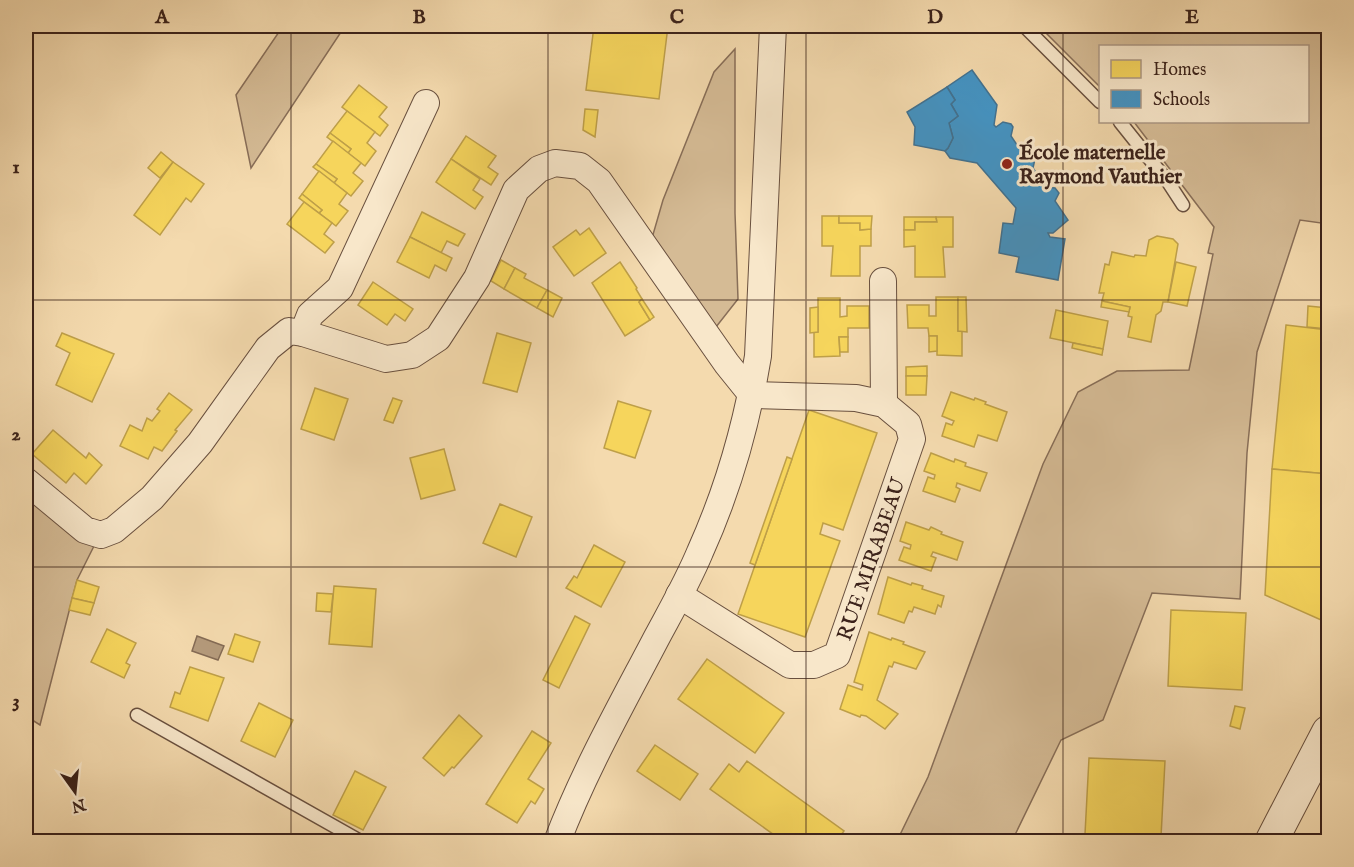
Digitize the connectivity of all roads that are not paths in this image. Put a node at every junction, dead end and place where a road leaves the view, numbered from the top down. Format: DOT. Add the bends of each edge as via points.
graph roads {
  1 [pos="773,26"];
  2 [pos="1024,26"];
  3 [pos="1099,100"];
  4 [pos="426,103"];
  5 [pos="1121,123"];
  6 [pos="1183,205"];
  7 [pos="883,281"];
  8 [pos="303,333"];
  9 [pos="752,394"];
  10 [pos="884,404"];
  11 [pos="26,481"];
  12 [pos="679,595"];
  13 [pos="137,715"];
  14 [pos="1329,732"];
  15 [pos="362,842"];
  16 [pos="557,842"];
  17 [pos="1271,842"];
  1 -- 9 [label="street" via="758,356"];
  2 -- 3 [label="lane"];
  4 -- 8 [label="street" via="340,288 310,315"];
  5 -- 6 [label="lane"];
  7 -- 10 [label="street"];
  8 -- 9 [label="street" via="386,359 412,356 438,338 477,278 516,190 539,169 555,163 580,166 599,181"];
  8 -- 11 [label="street" via="289,331 268,348 200,443 152,498 114,531 100,535 85,530"];
  9 -- 10 [label="street, RUE MIRABEAU" via="856,398"];
  9 -- 12 [label="street" via="726,488"];
  10 -- 12 [label="street, RUE MIRABEAU" via="908,424 912,439 837,655 814,665 790,665"];
  12 -- 16 [label="street"];
  13 -- 15 [label="lane"];
  14 -- 17 [label="street"];
}
